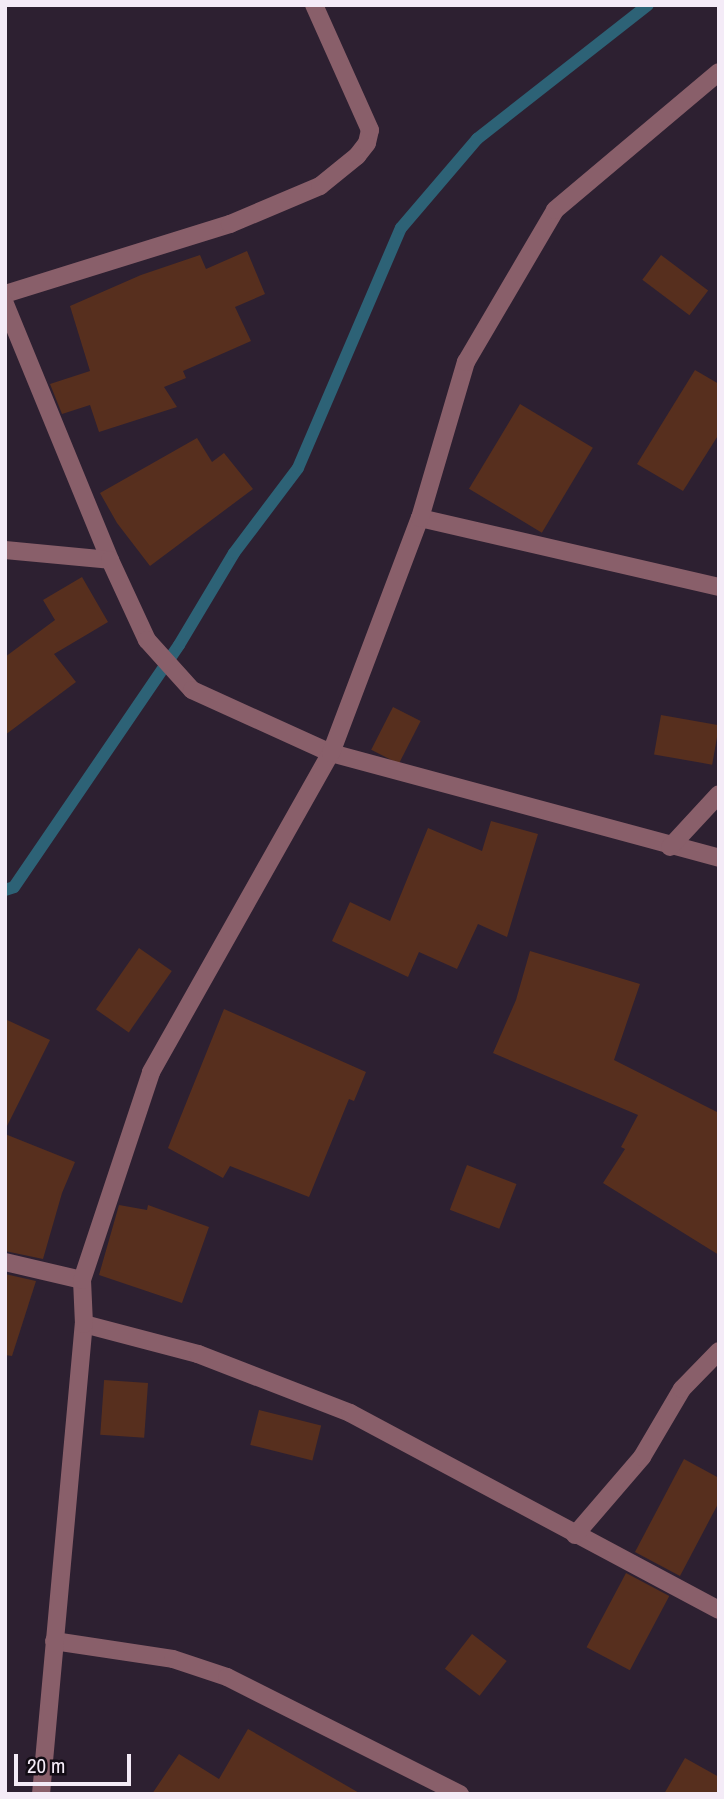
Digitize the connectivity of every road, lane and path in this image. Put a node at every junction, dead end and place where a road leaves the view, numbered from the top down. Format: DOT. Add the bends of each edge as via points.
graph roads {
  1 [pos="314,5"];
  2 [pos="719,72"];
  3 [pos="5,294"];
  4 [pos="5,304"];
  5 [pos="420,518"];
  6 [pos="5,550"];
  7 [pos="110,560"];
  8 [pos="719,587"];
  9 [pos="331,753"];
  10 [pos="719,794"];
  11 [pos="670,847"];
  12 [pos="719,858"];
  13 [pos="5,1262"];
  14 [pos="82,1280"];
  15 [pos="84,1324"];
  16 [pos="719,1351"];
  17 [pos="575,1535"];
  18 [pos="719,1610"];
  19 [pos="54,1641"];
  20 [pos="41,1794"];
  21 [pos="460,1794"];
  1 -- 3 [label="street" via="370,130 357,156 320,186 230,224"];
  2 -- 5 [label="street" via="555,211 466,362"];
  4 -- 7 [label="street"];
  5 -- 8 [label="street"];
  5 -- 9 [label="street"];
  6 -- 7 [label="street"];
  7 -- 9 [label="street" via="147,640 192,690"];
  9 -- 11 [label="street"];
  9 -- 14 [label="street" via="151,1072"];
  10 -- 11 [label="street"];
  11 -- 12 [label="street"];
  13 -- 14 [label="street"];
  14 -- 15 [label="street"];
  15 -- 17 [label="street" via="198,1353 350,1413"];
  15 -- 19 [label="street"];
  16 -- 17 [label="street" via="682,1389 642,1457"];
  17 -- 18 [label="street"];
  19 -- 20 [label="street"];
  19 -- 21 [label="street" via="173,1659 227,1677"];
}
